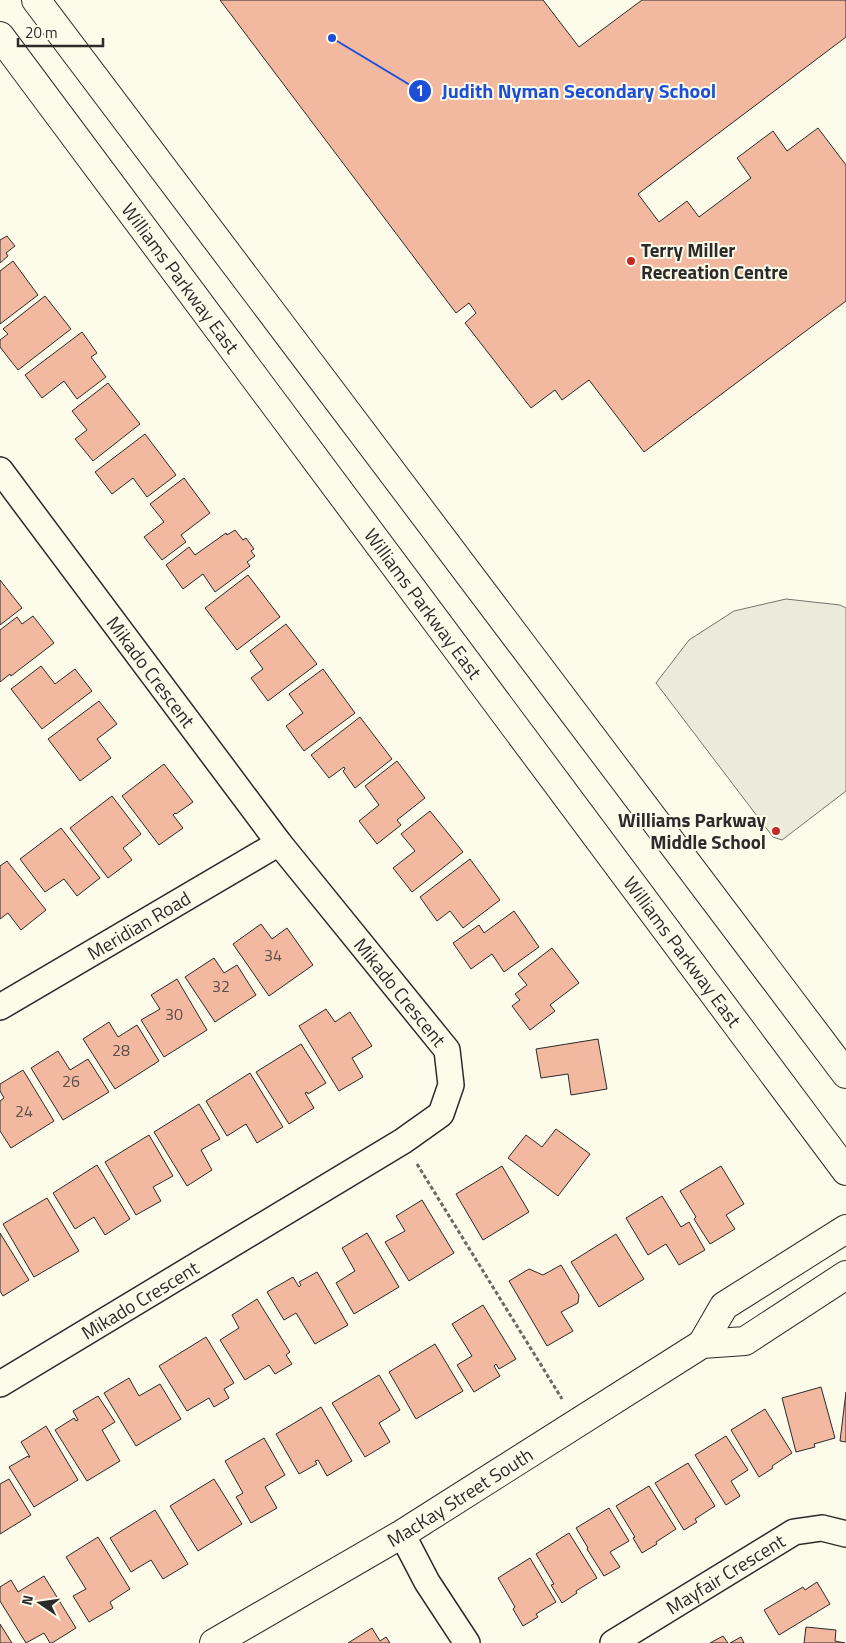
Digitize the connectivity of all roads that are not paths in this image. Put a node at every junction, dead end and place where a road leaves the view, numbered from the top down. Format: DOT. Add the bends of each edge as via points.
graph roads {
  1 [pos="36,0"];
  2 [pos="0,36"];
  3 [pos="0,470"];
  4 [pos="279,843"];
  5 [pos="0,1007"];
  6 [pos="846,1074"];
  7 [pos="846,1171"];
  8 [pos="846,1229"];
  9 [pos="846,1275"];
  10 [pos="702,1344"];
  11 [pos="0,1384"];
  12 [pos="402,1534"];
  13 [pos="846,1534"];
  14 [pos="214,1643"];
  15 [pos="467,1643"];
  16 [pos="613,1643"];
  1 -- 6 [label="main road"];
  2 -- 7 [label="main road, Williams Parkway East"];
  3 -- 4 [label="street, Mikado Crescent"];
  4 -- 5 [label="street, Meridian Road"];
  4 -- 11 [label="street, Mikado Crescent" via="446,1050 452,1085 442,1114 403,1141"];
  8 -- 10 [label="main road, MacKay Street South" via="724,1306"];
  9 -- 10 [label="main road, MacKay Street South" via="745,1341"];
  10 -- 12 [label="main road, MacKay Street South"];
  12 -- 14 [label="main road, MacKay Street South"];
  12 -- 15 [label="street" via="424,1577"];
  13 -- 16 [label="street, Mayfair Crescent" via="822,1528 794,1532"];
}
